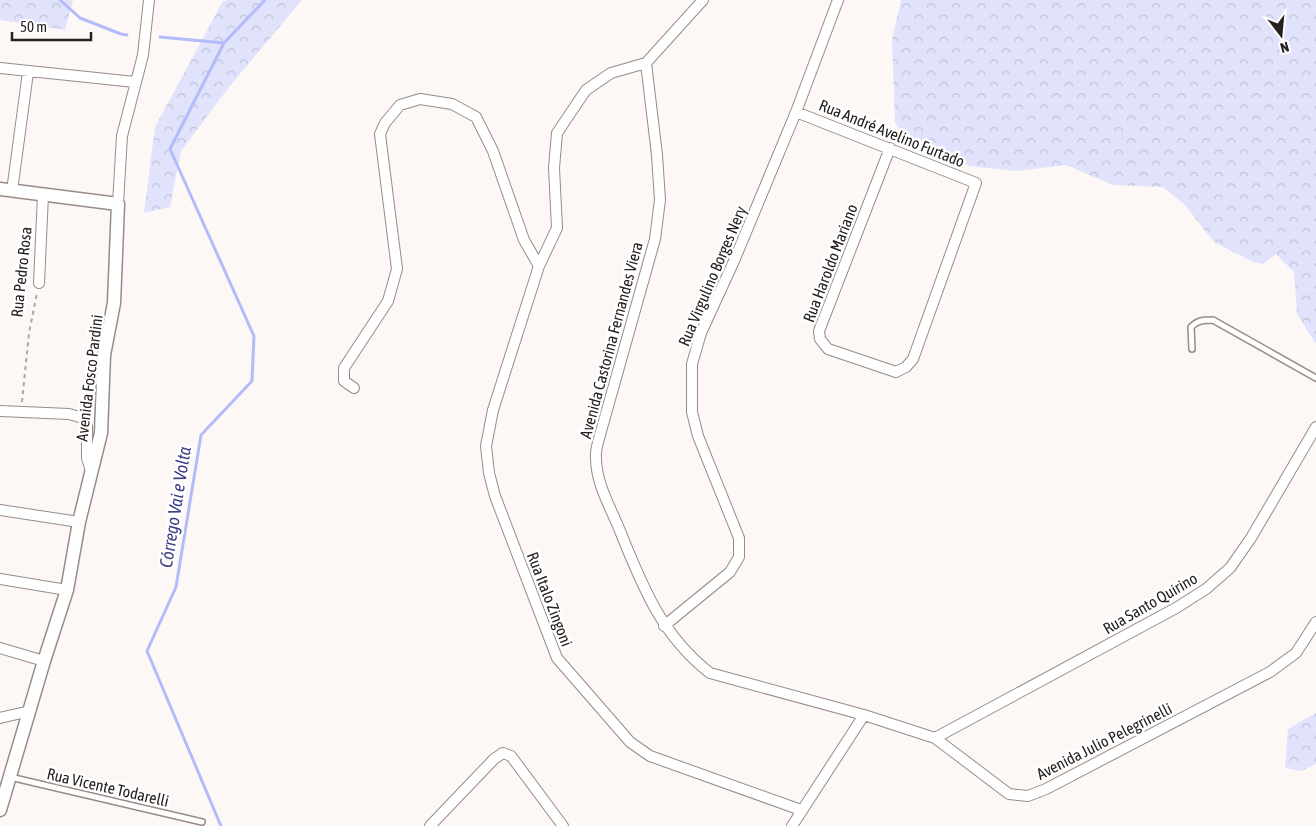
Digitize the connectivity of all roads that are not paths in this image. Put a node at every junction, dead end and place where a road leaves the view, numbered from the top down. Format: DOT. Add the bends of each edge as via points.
graph roads {
  1 [pos="149,0"];
  2 [pos="704,0"];
  3 [pos="838,0"];
  4 [pos="646,63"];
  5 [pos="0,68"];
  6 [pos="28,72"];
  7 [pos="135,82"];
  8 [pos="796,112"];
  9 [pos="890,148"];
  10 [pos="976,183"];
  11 [pos="6,190"];
  12 [pos="43,195"];
  13 [pos="118,204"];
  14 [pos="538,266"];
  15 [pos="38,283"];
  16 [pos="1192,349"];
  17 [pos="1316,378"];
  18 [pos="354,388"];
  19 [pos="0,412"];
  20 [pos="1316,427"];
  21 [pos="91,471"];
  22 [pos="0,510"];
  23 [pos="79,522"];
  24 [pos="0,579"];
  25 [pos="67,590"];
  26 [pos="1316,622"];
  27 [pos="664,626"];
  28 [pos="0,648"];
  29 [pos="44,661"];
  30 [pos="30,711"];
  31 [pos="864,715"];
  32 [pos="0,718"];
  33 [pos="935,738"];
  34 [pos="9,777"];
  35 [pos="0,810"];
  36 [pos="802,810"];
  37 [pos="202,822"];
  38 [pos="430,826"];
  39 [pos="563,826"];
  40 [pos="792,826"];
  1 -- 7 [label="street, Avenida Fosco Pardini" via="143,55"];
  2 -- 4 [label="street"];
  3 -- 8 [label="street, Rua Virgulino Borges Nery"];
  4 -- 14 [label="street, Rua Italo Zingoni" via="611,72 586,90 557,133 554,168 557,228"];
  4 -- 27 [label="street, Avenida Castorina Fernandes Viera" via="657,155 658,222 595,457 601,486 644,589"];
  5 -- 6 [label="street"];
  6 -- 7 [label="street"];
  6 -- 11 [label="street"];
  7 -- 13 [label="street, Avenida Fosco Pardini" via="122,136"];
  8 -- 9 [label="street, Rua André Avelino Furtado"];
  8 -- 27 [label="street, Rua Virgulino Borges Nery" via="701,333 692,364 692,412 698,436 739,538 739,557 730,572"];
  9 -- 10 [label="street, Rua André Avelino Furtado"];
  9 -- 10 [label="street, Rua Haroldo Mariano" via="819,330 820,339 828,349 896,372 906,367 913,359"];
  11 -- 12 [label="street"];
  12 -- 13 [label="street"];
  12 -- 15 [label="street, Rua Pedro Rosa"];
  13 -- 21 [label="street, Avenida Fosco Pardini" via="114,303 104,355 101,433"];
  14 -- 18 [label="street" via="524,240 493,151 476,117 452,104 420,99 400,105 380,134 398,269 388,301 344,368 344,381"];
  14 -- 36 [label="street, Rua Italo Zingoni" via="493,410 486,446 495,496 557,658 630,742 650,756"];
  16 -- 17 [label="lane" via="1191,327 1197,322 1213,320"];
  19 -- 21 [label="street" via="69,414 83,418 87,427 87,458"];
  20 -- 33 [label="street, Rua Santo Quirino" via="1251,538 1230,568 1206,589"];
  21 -- 23 [label="street, Avenida Fosco Pardini"];
  22 -- 23 [label="street"];
  23 -- 25 [label="street, Avenida Fosco Pardini"];
  24 -- 25 [label="street"];
  25 -- 29 [label="street, Avenida Fosco Pardini"];
  26 -- 33 [label="street, Avenida Julio Pelegrinelli" via="1296,653 1270,672 1028,796 1009,794"];
  27 -- 31 [label="street, Avenida Castorina Fernandes Viera" via="710,673"];
  28 -- 29 [label="street"];
  29 -- 30 [label="street, Avenida Fosco Pardini"];
  30 -- 32 [label="street"];
  30 -- 34 [label="street, Avenida Fosco Pardini"];
  31 -- 33 [label="street, Avenida Julio Pelegrinelli"];
  31 -- 36 [label="street"];
  34 -- 35 [label="street, Avenida Fosco Pardini"];
  34 -- 37 [label="lane, Rua Vicente Todarelli"];
  36 -- 40 [label="street"];
  38 -- 39 [label="street" via="503,753 511,756"];
}
